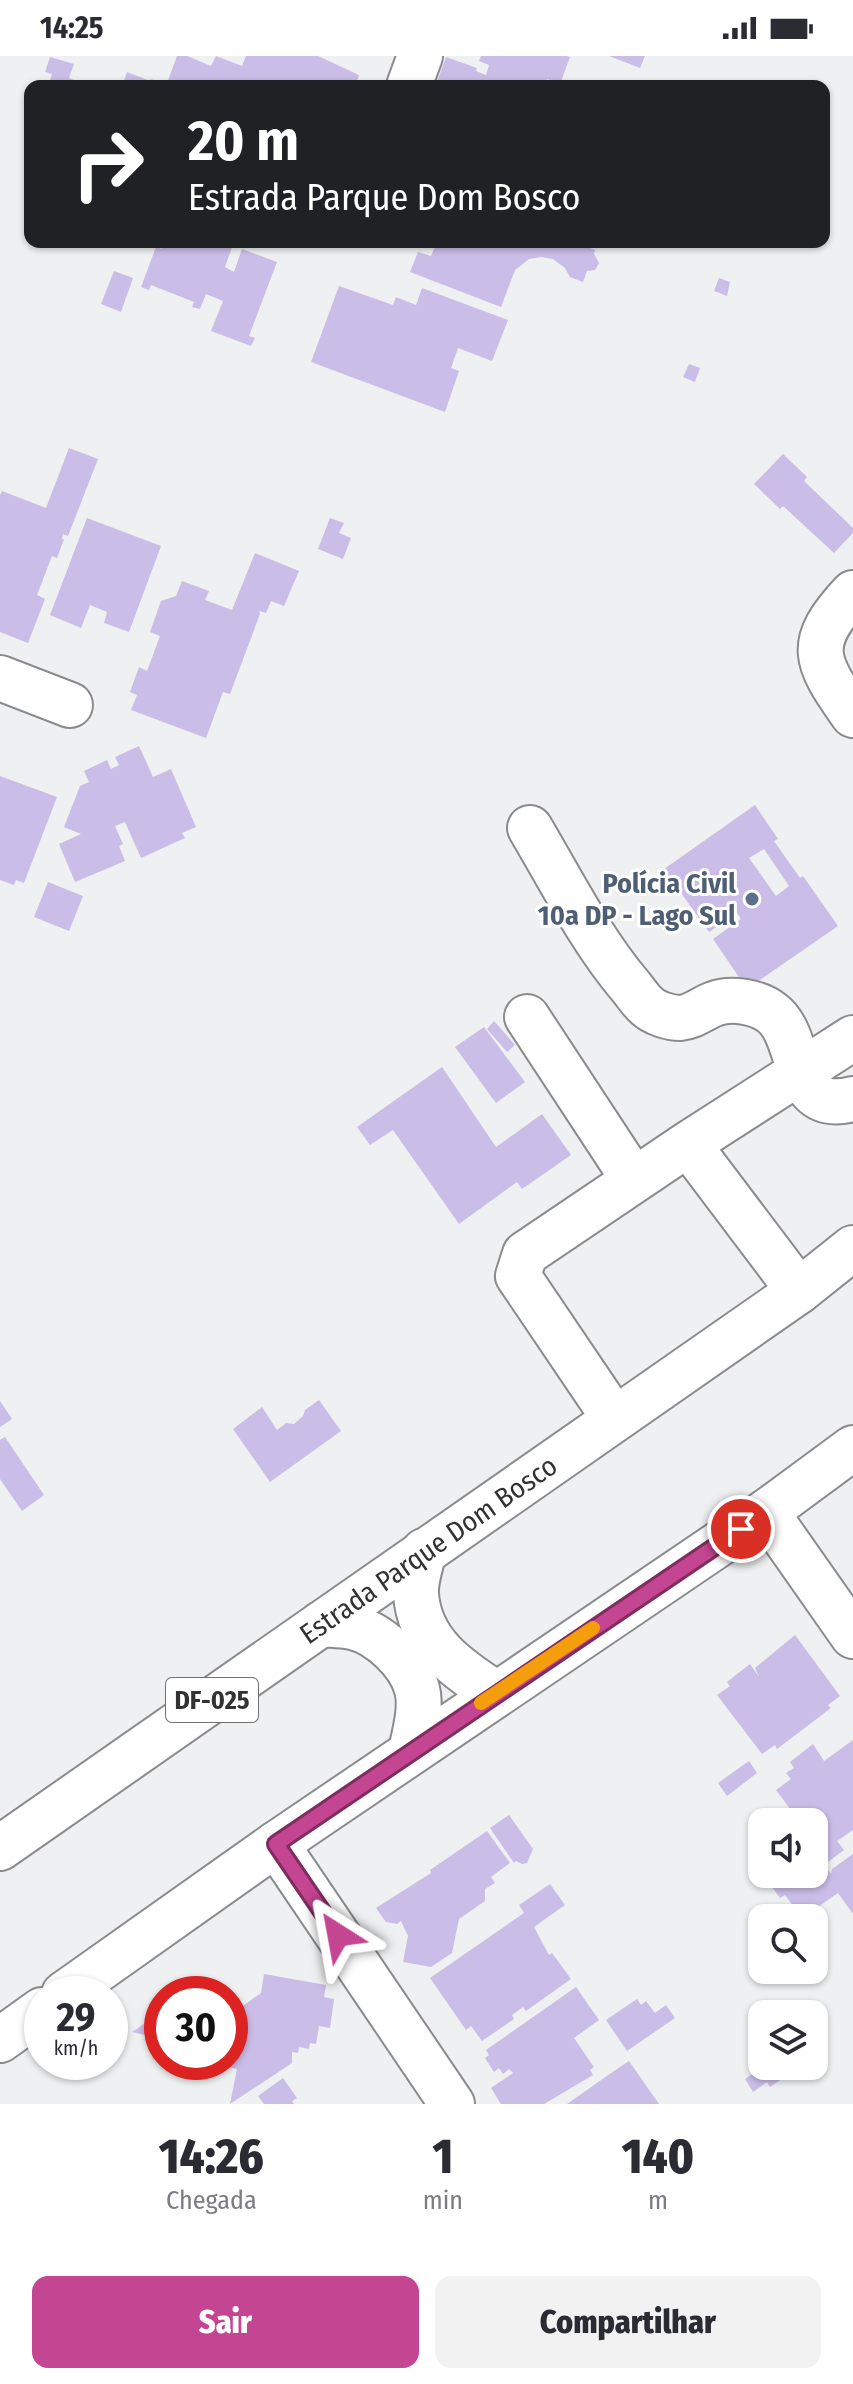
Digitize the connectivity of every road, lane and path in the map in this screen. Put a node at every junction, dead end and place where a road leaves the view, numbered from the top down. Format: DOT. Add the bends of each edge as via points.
graph roads {
  1 [pos="420,56"];
  2 [pos="411,80"];
  3 [pos="853,593"];
  4 [pos="839,657"];
  5 [pos="0,678"];
  6 [pos="70,705"];
  7 [pos="853,715"];
  8 [pos="530,828"];
  9 [pos="527,1017"];
  10 [pos="853,1038"];
  11 [pos="799,1071"];
  12 [pos="853,1099"];
  13 [pos="688,1144"];
  14 [pos="634,1180"];
  15 [pos="853,1248"];
  16 [pos="799,1291"];
  17 [pos="614,1418"];
  18 [pos="853,1448"];
  19 [pos="766,1512"];
  20 [pos="424,1551"];
  21 [pos="321,1624"];
  22 [pos="853,1636"];
  23 [pos="495,1693"];
  24 [pos="411,1751"];
  25 [pos="276,1844"];
  26 [pos="0,1848"];
  27 [pos="89,1976"];
  28 [pos="24,2023"];
  29 [pos="0,2040"];
  30 [pos="452,2104"];
  1 -- 2 [label="main road"];
  3 -- 4 [label="main road" via="823,631 820,647"];
  4 -- 7 [label="main road" via="830,683"];
  5 -- 6 [label="main road"];
  8 -- 11 [label="main road" via="611,964 648,1008 681,1018 716,1003 751,1003 780,1021"];
  9 -- 14 [label="main road"];
  10 -- 11 [label="main road"];
  11 -- 12 [label="main road" via="808,1089 821,1097 837,1103"];
  11 -- 13 [label="main road"];
  13 -- 14 [label="main road"];
  13 -- 16 [label="main road"];
  14 -- 17 [label="main road" via="525,1254 518,1276"];
  15 -- 16 [label="main road, Estrada Parque Dom Bosco / DF-025"];
  16 -- 17 [label="main road, Estrada Parque Dom Bosco / DF-025"];
  17 -- 20 [label="main road, Estrada Parque Dom Bosco / DF-025"];
  18 -- 19 [label="main road"];
  19 -- 22 [label="main road"];
  19 -- 23 [label="main road"];
  20 -- 21 [label="main road, Estrada Parque Dom Bosco / DF-025"];
  20 -- 23 [label="main road" via="415,1592 431,1642"];
  21 -- 24 [label="main road" via="354,1627 381,1641 405,1663 418,1689"];
  21 -- 26 [label="main road, Estrada Parque Dom Bosco / DF-025"];
  23 -- 24 [label="main road"];
  24 -- 25 [label="main road"];
  25 -- 27 [label="main road"];
  25 -- 30 [label="main road"];
  28 -- 29 [label="main road"];
}
